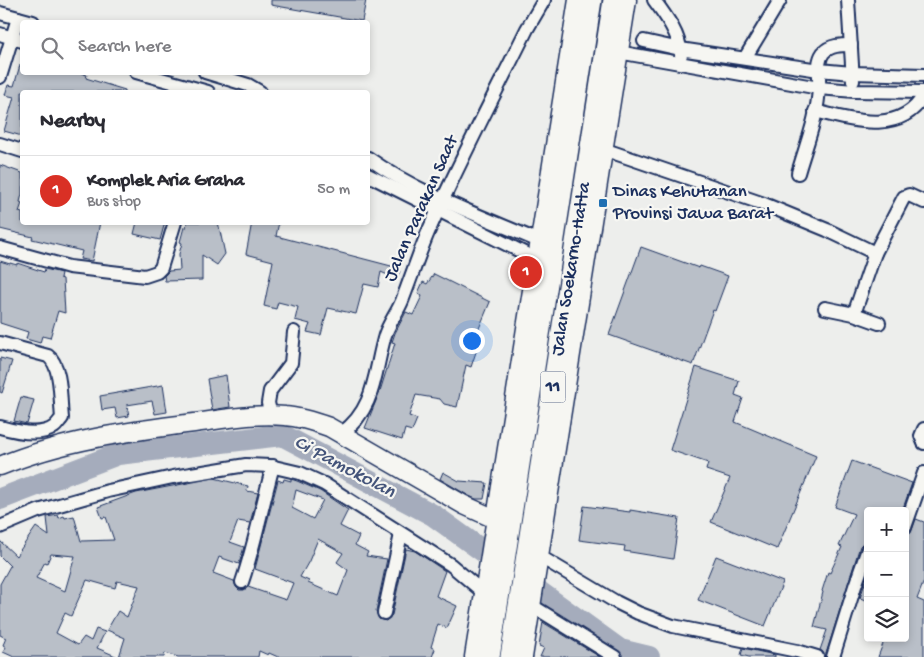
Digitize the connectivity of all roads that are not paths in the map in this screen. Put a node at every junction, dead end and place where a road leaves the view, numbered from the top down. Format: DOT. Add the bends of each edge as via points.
graph roads {
  1 [pos="544,0"];
  2 [pos="591,0"];
  3 [pos="614,0"];
  4 [pos="627,0"];
  5 [pos="654,0"];
  6 [pos="780,0"];
  7 [pos="848,0"];
  8 [pos="576,10"];
  9 [pos="0,13"];
  10 [pos="18,18"];
  11 [pos="26,20"];
  12 [pos="11,38"];
  13 [pos="644,41"];
  14 [pos="851,45"];
  15 [pos="680,48"];
  16 [pos="618,52"];
  17 [pos="582,57"];
  18 [pos="745,58"];
  19 [pos="680,62"];
  20 [pos="819,70"];
  21 [pos="852,73"];
  22 [pos="924,74"];
  23 [pos="147,75"];
  24 [pos="212,75"];
  25 [pos="0,77"];
  26 [pos="819,88"];
  27 [pos="246,89"];
  28 [pos="201,90"];
  29 [pos="854,91"];
  30 [pos="923,100"];
  31 [pos="815,110"];
  32 [pos="0,144"];
  33 [pos="603,149"];
  34 [pos="20,151"];
  35 [pos="370,159"];
  36 [pos="382,168"];
  37 [pos="798,173"];
  38 [pos="372,178"];
  39 [pos="548,194"];
  40 [pos="924,202"];
  41 [pos="441,206"];
  42 [pos="556,213"];
  43 [pos="580,216"];
  44 [pos="174,225"];
  45 [pos="0,248"];
  46 [pos="542,252"];
  47 [pos="875,253"];
  48 [pos="574,256"];
  49 [pos="583,278"];
  50 [pos="825,308"];
  51 [pos="854,314"];
  52 [pos="879,322"];
  53 [pos="294,332"];
  54 [pos="0,343"];
  55 [pos="271,415"];
  56 [pos="0,427"];
  57 [pos="924,428"];
  58 [pos="342,433"];
  59 [pos="924,443"];
  60 [pos="0,466"];
  61 [pos="273,466"];
  62 [pos="924,473"];
  63 [pos="909,516"];
  64 [pos="0,527"];
  65 [pos="498,532"];
  66 [pos="401,534"];
  67 [pos="867,552"];
  68 [pos="534,560"];
  69 [pos="494,574"];
  70 [pos="242,582"];
  71 [pos="484,593"];
  72 [pos="525,601"];
  73 [pos="384,613"];
  74 [pos="519,656"];
  75 [pos="474,657"];
  76 [pos="489,657"];
  77 [pos="615,657"];
  78 [pos="817,657"];
  79 [pos="833,657"];
  1 -- 41 [label="street, Jalan Parakan Saat"];
  2 -- 17 [label="highway, Jalan Soekarno-Hatta / 11"];
  3 -- 43 [label="highway, Jalan Soekarno-Hatta / 11"];
  4 -- 16 [label="main road, Jalan Soekarno-Hatta"];
  5 -- 15 [label="street" via="672,26"];
  6 -- 18 [label="street"];
  7 -- 14 [label="street"];
  8 -- 17 [label="highway"];
  8 -- 39 [label="main road, Jalan Soekarno-Hatta"];
  9 -- 10 [label="street"];
  10 -- 11 [label="street"];
  10 -- 12 [label="street"];
  12 -- 25 [label="street"];
  13 -- 15 [label="street"];
  14 -- 20 [label="street" via="837,45 824,52"];
  14 -- 21 [label="street"];
  15 -- 18 [label="street"];
  15 -- 19 [label="street"];
  16 -- 19 [label="street"];
  16 -- 33 [label="main road, Jalan Soekarno-Hatta"];
  17 -- 42 [label="highway, Jalan Soekarno-Hatta / 11"];
  18 -- 20 [label="street"];
  19 -- 26 [label="street"];
  20 -- 21 [label="street"];
  20 -- 26 [label="street"];
  21 -- 22 [label="street"];
  21 -- 29 [label="street"];
  23 -- 28 [label="street"];
  24 -- 27 [label="street"];
  26 -- 29 [label="street"];
  26 -- 31 [label="street"];
  29 -- 30 [label="street"];
  30 -- 31 [label="street" via="906,115 875,122 857,122"];
  31 -- 37 [label="street"];
  32 -- 34 [label="street"];
  33 -- 47 [label="street" via="764,204"];
  33 -- 49 [label="main road, Jalan Soekarno-Hatta"];
  35 -- 36 [label="street"];
  36 -- 38 [label="street"];
  36 -- 41 [label="street"];
  38 -- 41 [label="street"];
  39 -- 42 [label="highway"];
  39 -- 46 [label="main road, Jalan Soekarno-Hatta"];
  40 -- 47 [label="street" via="909,195 904,197"];
  41 -- 46 [label="street"];
  41 -- 46 [label="street"];
  41 -- 58 [label="street, Jalan Parakan Saat" via="386,333 374,386 356,421"];
  42 -- 43 [label="highway" via="561,221 568,224"];
  42 -- 46 [label="highway, Jalan Soekarno-Hatta / 11"];
  43 -- 48 [label="highway, Jalan Soekarno-Hatta / 11"];
  44 -- 45 [label="street" via="161,268 145,276 70,267"];
  46 -- 48 [label="highway" via="564,245"];
  46 -- 65 [label="highway, Jalan Soekarno-Hatta / 11"];
  46 -- 65 [label="main road, Jalan Soekarno-Hatta"];
  47 -- 51 [label="street"];
  48 -- 49 [label="highway"];
  48 -- 68 [label="highway, Jalan Soekarno-Hatta / 11"];
  49 -- 68 [label="main road, Jalan Soekarno-Hatta"];
  50 -- 51 [label="street"];
  51 -- 52 [label="street"];
  53 -- 55 [label="street" via="291,363 270,391"];
  54 -- 56 [label="street" via="51,358 57,369 62,418 53,428 35,433"];
  55 -- 58 [label="main road" via="308,420"];
  55 -- 60 [label="main road" via="166,426 65,445"];
  57 -- 59 [label="street" via="921,436"];
  58 -- 65 [label="main road" via="464,505"];
  61 -- 64 [label="street" via="246,465 108,491 38,511"];
  61 -- 66 [label="street" via="300,472 324,484"];
  61 -- 70 [label="street"];
  62 -- 63 [label="street"];
  65 -- 69 [label="highway, Jalan Soekarno-Hatta / 11"];
  66 -- 71 [label="street" via="451,565"];
  66 -- 73 [label="street"];
  67 -- 79 [label="street"];
  68 -- 72 [label="highway, Jalan Soekarno-Hatta / 11"];
  68 -- 78 [label="street" via="616,602 673,626"];
  69 -- 71 [label="main road"];
  69 -- 76 [label="highway, Jalan Soekarno-Hatta / 11"];
  71 -- 75 [label="main road"];
  72 -- 74 [label="highway, Jalan Soekarno-Hatta / 11"];
  72 -- 77 [label="street"];
}
